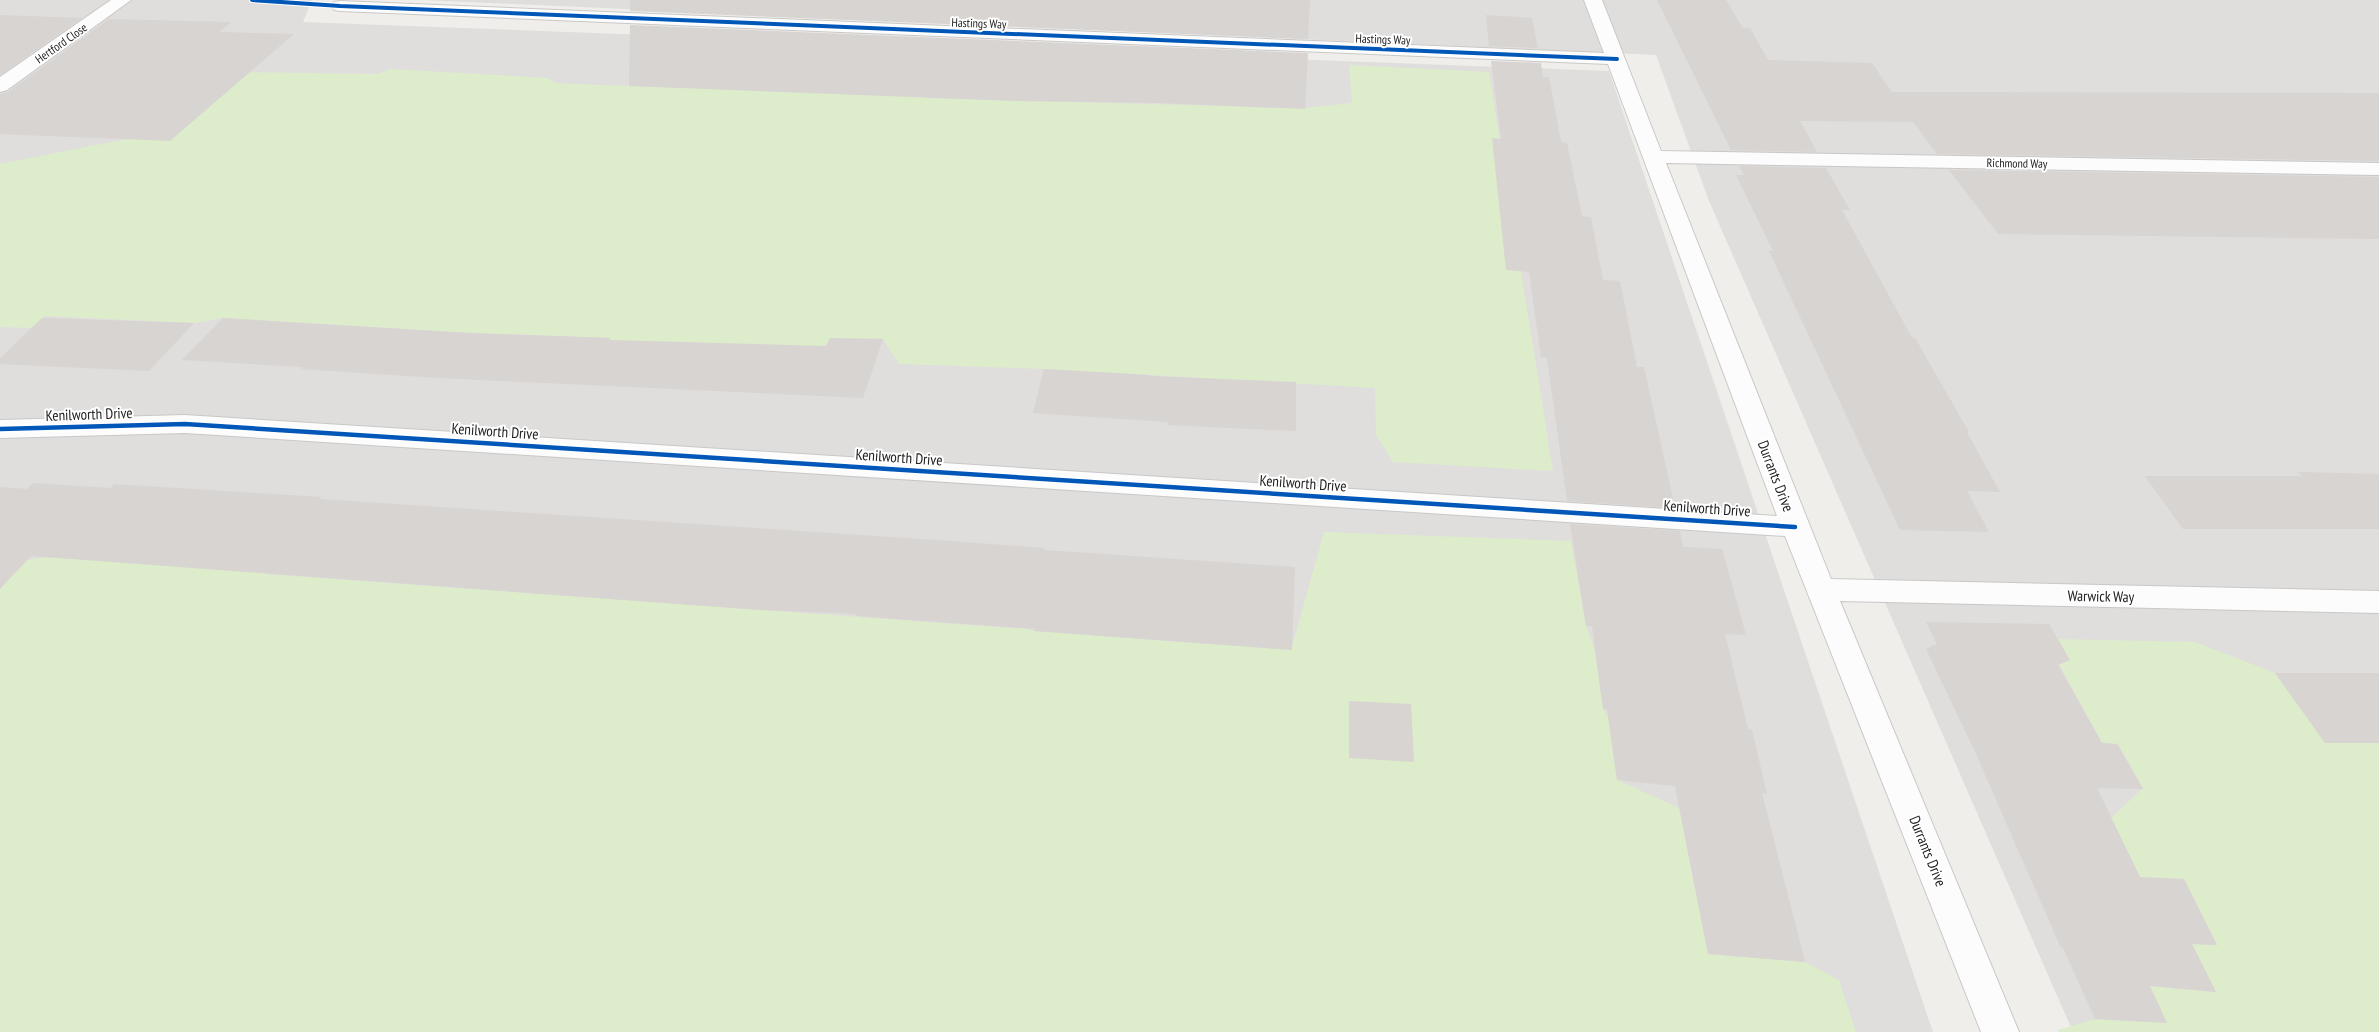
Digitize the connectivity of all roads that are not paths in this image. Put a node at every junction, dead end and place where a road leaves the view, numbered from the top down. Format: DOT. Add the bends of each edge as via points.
graph roads {
  1 [pos="122,0"];
  2 [pos="1593,0"];
  3 [pos="340,6"];
  4 [pos="1617,59"];
  5 [pos="0,86"];
  6 [pos="1655,157"];
  7 [pos="2379,169"];
  8 [pos="0,429"];
  9 [pos="1796,527"];
  10 [pos="1823,590"];
  11 [pos="2379,602"];
  12 [pos="2000,1032"];
  1 -- 5 [label="street, Hertford Close"];
  2 -- 4 [label="street, Durrants Drive"];
  3 -- 4 [label="street, Hastings Way"];
  4 -- 6 [label="street, Durrants Drive"];
  6 -- 7 [label="street, Richmond Way"];
  6 -- 9 [label="street, Durrants Drive"];
  8 -- 9 [label="street, Kenilworth Drive" via="185,424"];
  9 -- 10 [label="street, Durrants Drive"];
  10 -- 11 [label="street, Warwick Way"];
  10 -- 12 [label="street, Durrants Drive"];
}
